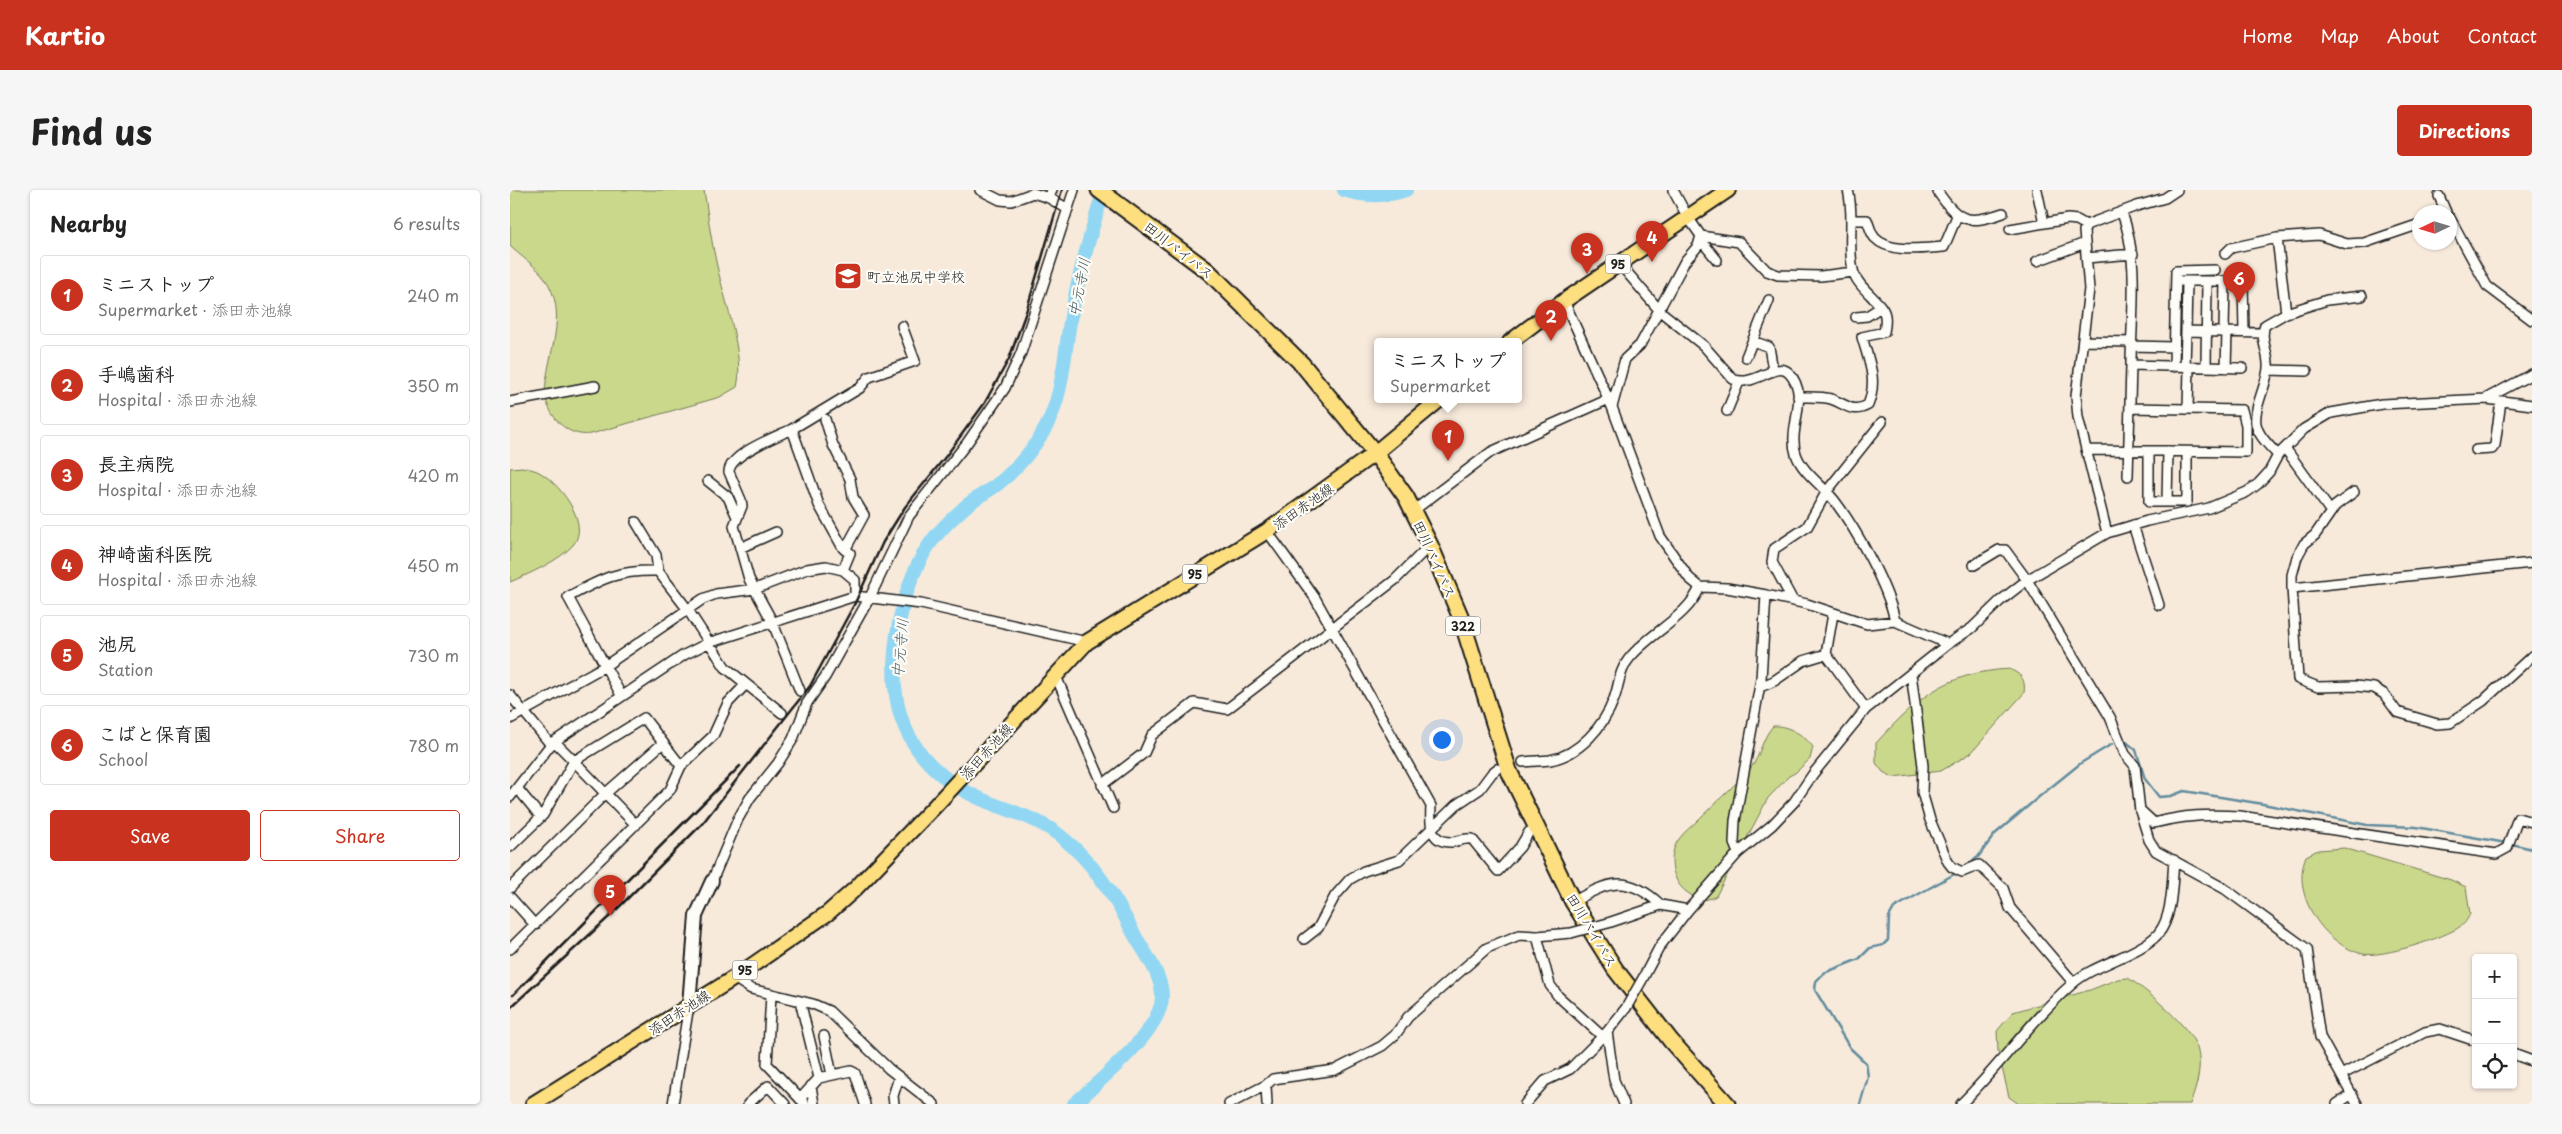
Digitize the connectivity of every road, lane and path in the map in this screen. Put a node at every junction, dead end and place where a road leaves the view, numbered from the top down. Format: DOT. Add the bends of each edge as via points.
graph roads {
  1 [pos="980,190"];
  2 [pos="1074,190"];
  3 [pos="1098,190"];
  4 [pos="1673,190"];
  5 [pos="1728,190"];
  6 [pos="1848,190"];
  7 [pos="2037,190"];
  8 [pos="2176,190"];
  9 [pos="1938,192"];
  10 [pos="1050,194"];
  11 [pos="2438,196"];
  12 [pos="2442,205"];
  13 [pos="1068,208"];
  14 [pos="2122,212"];
  15 [pos="2004,213"];
  16 [pos="1686,216"];
  17 [pos="1957,216"];
  18 [pos="1852,220"];
  19 [pos="2044,223"];
  20 [pos="2086,226"];
  21 [pos="2412,227"];
  22 [pos="2010,229"];
  23 [pos="2457,231"];
  24 [pos="1701,238"];
  25 [pos="2277,238"];
  26 [pos="2085,243"];
  27 [pos="2133,254"];
  28 [pos="2225,254"];
  29 [pos="2086,258"];
  30 [pos="1717,260"];
  31 [pos="2037,260"];
  32 [pos="1619,263"];
  33 [pos="2216,270"];
  34 [pos="1853,272"];
  35 [pos="2207,281"];
  36 [pos="2225,281"];
  37 [pos="2362,296"];
  38 [pos="1769,300"];
  39 [pos="1564,301"];
  40 [pos="1881,306"];
  41 [pos="1660,312"];
  42 [pos="2286,314"];
  43 [pos="1856,317"];
  44 [pos="2532,320"];
  45 [pos="902,326"];
  46 [pos="2186,330"];
  47 [pos="2206,331"];
  48 [pos="2225,332"];
  49 [pos="2244,332"];
  50 [pos="2262,333"];
  51 [pos="1515,338"];
  52 [pos="1753,341"];
  53 [pos="2084,341"];
  54 [pos="2131,344"];
  55 [pos="2175,347"];
  56 [pos="1746,357"];
  57 [pos="2131,365"];
  58 [pos="2174,367"];
  59 [pos="2187,367"];
  60 [pos="2206,367"];
  61 [pos="2226,368"];
  62 [pos="2242,368"];
  63 [pos="1773,370"];
  64 [pos="2268,370"];
  65 [pos="2307,371"];
  66 [pos="2532,374"];
  67 [pos="1739,382"];
  68 [pos="595,386"];
  69 [pos="1798,397"];
  70 [pos="2487,399"];
  71 [pos="2501,401"];
  72 [pos="510,402"];
  73 [pos="1435,403"];
  74 [pos="1610,403"];
  75 [pos="2532,405"];
  76 [pos="2130,408"];
  77 [pos="2188,409"];
  78 [pos="1727,411"];
  79 [pos="825,419"];
  80 [pos="1882,422"];
  81 [pos="792,429"];
  82 [pos="2285,448"];
  83 [pos="2087,450"];
  84 [pos="2476,450"];
  85 [pos="2129,451"];
  86 [pos="2149,451"];
  87 [pos="2168,451"];
  88 [pos="2187,452"];
  89 [pos="1375,453"];
  90 [pos="2278,455"];
  91 [pos="2128,476"];
  92 [pos="708,480"];
  93 [pos="1827,491"];
  94 [pos="2354,492"];
  95 [pos="2167,502"];
  96 [pos="1413,511"];
  97 [pos="2331,512"];
  98 [pos="737,516"];
  99 [pos="636,522"];
  100 [pos="2133,525"];
  101 [pos="1267,531"];
  102 [pos="776,532"];
  103 [pos="2108,533"];
  104 [pos="1430,545"];
  105 [pos="740,548"];
  106 [pos="845,550"];
  107 [pos="2532,564"];
  108 [pos="1974,566"];
  109 [pos="844,570"];
  110 [pos="658,572"];
  111 [pos="2027,580"];
  112 [pos="1700,587"];
  113 [pos="2292,588"];
  114 [pos="755,589"];
  115 [pos="1766,595"];
  116 [pos="855,596"];
  117 [pos="870,597"];
  118 [pos="1794,601"];
  119 [pos="2160,605"];
  120 [pos="688,610"];
  121 [pos="1833,614"];
  122 [pos="772,622"];
  123 [pos="1894,622"];
  124 [pos="1332,630"];
  125 [pos="1087,642"];
  126 [pos="708,643"];
  127 [pos="1948,644"];
  128 [pos="1826,654"];
  129 [pos="2532,656"];
  130 [pos="605,666"];
  131 [pos="1911,673"];
  132 [pos="1055,674"];
  133 [pos="746,684"];
  134 [pos="1760,687"];
  135 [pos="800,691"];
  136 [pos="510,695"];
  137 [pos="621,695"];
  138 [pos="1866,709"];
  139 [pos="524,712"];
  140 [pos="782,713"];
  141 [pos="510,719"];
  142 [pos="553,743"];
  143 [pos="663,743"];
  144 [pos="574,761"];
  145 [pos="1523,762"];
  146 [pos="681,766"];
  147 [pos="1498,769"];
  148 [pos="1102,785"];
  149 [pos="512,792"];
  150 [pos="606,793"];
  151 [pos="1113,808"];
  152 [pos="2140,811"];
  153 [pos="541,817"];
  154 [pos="2532,822"];
  155 [pos="636,825"];
  156 [pos="1537,828"];
  157 [pos="1430,829"];
  158 [pos="510,847"];
  159 [pos="1738,853"];
  160 [pos="2174,860"];
  161 [pos="712,881"];
  162 [pos="510,888"];
  163 [pos="1573,902"];
  164 [pos="512,903"];
  165 [pos="1661,906"];
  166 [pos="1688,910"];
  167 [pos="535,924"];
  168 [pos="1537,936"];
  169 [pos="1304,939"];
  170 [pos="510,949"];
  171 [pos="734,978"];
  172 [pos="2073,982"];
  173 [pos="771,995"];
  174 [pos="800,1001"];
  175 [pos="689,1005"];
  176 [pos="1605,1034"];
  177 [pos="824,1036"];
  178 [pos="2472,1040"];
  179 [pos="2517,1055"];
  180 [pos="2532,1061"];
  181 [pos="832,1075"];
  182 [pos="2341,1075"];
  183 [pos="900,1077"];
  184 [pos="819,1078"];
  185 [pos="1266,1085"];
  186 [pos="811,1086"];
  187 [pos="2352,1094"];
  188 [pos="799,1101"];
  189 [pos="533,1104"];
  190 [pos="673,1104"];
  191 [pos="748,1104"];
  192 [pos="785,1104"];
  193 [pos="814,1104"];
  194 [pos="865,1104"];
  195 [pos="894,1104"];
  196 [pos="934,1104"];
  197 [pos="1229,1104"];
  198 [pos="1267,1104"];
  199 [pos="1525,1104"];
  200 [pos="1624,1104"];
  201 [pos="1727,1104"];
  202 [pos="1961,1104"];
  203 [pos="2336,1104"];
  204 [pos="2357,1104"];
  1 -- 10 [label="street" via="1000,200 1011,201 1033,193"];
  2 -- 13 [label="street"];
  3 -- 89 [label="highway, 田川バイパス / 322" via="1208,271 1302,364"];
  4 -- 16 [label="street"];
  5 -- 16 [label="main road, 95"];
  6 -- 18 [label="street"];
  7 -- 19 [label="street"];
  8 -- 14 [label="street" via="2165,198"];
  9 -- 17 [label="street"];
  10 -- 13 [label="street"];
  11 -- 12 [label="street"];
  13 -- 117 [label="street" via="1021,353 1005,388 968,443 909,516"];
  14 -- 20 [label="street"];
  14 -- 27 [label="street"];
  15 -- 17 [label="street" via="1985,219"];
  16 -- 24 [label="street"];
  16 -- 32 [label="main road, 95"];
  17 -- 18 [label="street" via="1944,247 1919,249 1890,246 1874,238 1867,220"];
  18 -- 34 [label="street"];
  19 -- 20 [label="street" via="2068,219"];
  19 -- 22 [label="street"];
  20 -- 26 [label="street"];
  21 -- 25 [label="street" via="2364,243 2347,244 2319,235"];
  23 -- 44 [label="street" via="2487,286"];
  24 -- 30 [label="street"];
  24 -- 34 [label="street" via="1739,242 1767,271 1778,275 1821,276"];
  24 -- 41 [label="street" via="1685,261"];
  25 -- 28 [label="street" via="2231,248"];
  25 -- 42 [label="street"];
  26 -- 29 [label="street"];
  26 -- 31 [label="street"];
  27 -- 29 [label="street"];
  27 -- 54 [label="street"];
  29 -- 53 [label="street" via="2090,289"];
  32 -- 39 [label="main road, 95"];
  32 -- 41 [label="street"];
  33 -- 55 [label="street" via="2176,270"];
  34 -- 40 [label="street" via="1865,293"];
  35 -- 36 [label="street"];
  35 -- 46 [label="street" via="2184,281"];
  35 -- 47 [label="street"];
  36 -- 48 [label="street"];
  36 -- 49 [label="street" via="2243,281"];
  37 -- 42 [label="street" via="2326,300"];
  38 -- 52 [label="street"];
  39 -- 51 [label="main road, 95"];
  39 -- 74 [label="street"];
  40 -- 43 [label="street" via="1867,316"];
  40 -- 69 [label="street" via="1886,316 1884,332 1862,337 1874,381 1868,406 1851,410 1830,399"];
  41 -- 67 [label="street" via="1704,346"];
  41 -- 74 [label="street" via="1640,345 1626,359"];
  42 -- 50 [label="street" via="2265,324"];
  45 -- 81 [label="street" via="915,361 869,377 860,388"];
  46 -- 47 [label="street"];
  46 -- 59 [label="street"];
  47 -- 48 [label="street"];
  47 -- 60 [label="street"];
  48 -- 49 [label="street"];
  48 -- 61 [label="street"];
  49 -- 50 [label="street"];
  50 -- 64 [label="street"];
  52 -- 56 [label="street"];
  52 -- 63 [label="street" via="1770,347"];
  53 -- 54 [label="street"];
  53 -- 83 [label="street" via="2076,396"];
  54 -- 55 [label="street"];
  54 -- 57 [label="street"];
  55 -- 58 [label="street"];
  57 -- 58 [label="street"];
  57 -- 76 [label="street"];
  58 -- 59 [label="street"];
  59 -- 60 [label="street"];
  59 -- 77 [label="street"];
  60 -- 61 [label="street"];
  61 -- 62 [label="street"];
  63 -- 67 [label="street" via="1752,381"];
  63 -- 69 [label="street" via="1784,369 1789,374"];
  64 -- 65 [label="street"];
  64 -- 90 [label="street" via="2255,413 2256,426 2261,438"];
  66 -- 70 [label="street"];
  67 -- 78 [label="street"];
  68 -- 72 [label="street"];
  69 -- 93 [label="street" via="1793,430 1795,453 1806,471"];
  70 -- 71 [label="street"];
  70 -- 82 [label="street" via="2382,404 2331,413 2304,429"];
  71 -- 75 [label="street"];
  71 -- 84 [label="street" via="2495,445 2492,449"];
  73 -- 89 [label="main road, 添田赤池線 / 95"];
  74 -- 96 [label="street" via="1491,452"];
  74 -- 112 [label="street" via="1660,536 1680,568"];
  76 -- 77 [label="street"];
  76 -- 85 [label="street"];
  77 -- 88 [label="street" via="2242,410 2246,425 2246,452"];
  79 -- 106 [label="street" via="833,445 850,479 853,497 864,515"];
  80 -- 93 [label="street"];
  81 -- 98 [label="street" via="755,446 729,468 741,500"];
  81 -- 106 [label="street" via="819,504"];
  82 -- 90 [label="street"];
  82 -- 97 [label="street"];
  83 -- 85 [label="street"];
  83 -- 103 [label="street"];
  85 -- 86 [label="street"];
  85 -- 91 [label="street"];
  86 -- 87 [label="street"];
  86 -- 95 [label="street" via="2149,502"];
  87 -- 88 [label="street"];
  87 -- 95 [label="street"];
  88 -- 95 [label="street" via="2187,502"];
  89 -- 96 [label="highway, 田川バイパス / 322"];
  89 -- 101 [label="main road, 添田赤池線 / 95"];
  90 -- 100 [label="street" via="2258,484 2247,492 2209,508"];
  92 -- 98 [label="street" via="728,497"];
  93 -- 118 [label="street" via="1807,527 1774,549 1771,556"];
  93 -- 123 [label="street" via="1881,579"];
  94 -- 97 [label="street"];
  96 -- 104 [label="highway, 田川バイパス / 322"];
  97 -- 113 [label="street" via="2297,557"];
  98 -- 105 [label="street" via="734,526"];
  99 -- 110 [label="street" via="656,555"];
  100 -- 103 [label="street"];
  100 -- 119 [label="street"];
  101 -- 124 [label="street" via="1315,598"];
  101 -- 125 [label="main road, 添田赤池線 / 95"];
  102 -- 105 [label="street"];
  103 -- 111 [label="street"];
  104 -- 124 [label="street" via="1395,580"];
  104 -- 156 [label="highway, 田川バイパス / 322" via="1460,618 1509,770"];
  105 -- 114 [label="street"];
  106 -- 109 [label="street" via="850,553"];
  107 -- 113 [label="street"];
  108 -- 111 [label="street" via="1999,550 2005,550"];
  109 -- 114 [label="street" via="826,566 807,569"];
  109 -- 116 [label="street" via="855,580"];
  110 -- 120 [label="street"];
  110 -- 130 [label="street" via="619,573 568,598"];
  111 -- 127 [label="street" via="1972,628"];
  111 -- 152 [label="street" via="2110,717 2125,754 2135,766"];
  112 -- 115 [label="street"];
  112 -- 145 [label="street" via="1696,598 1683,612 1628,659 1614,700 1594,733 1563,756"];
  113 -- 129 [label="street" via="2298,678 2318,687 2374,688 2384,694 2396,712 2437,724 2450,723 2483,701"];
  114 -- 120 [label="street" via="716,594"];
  114 -- 122 [label="street"];
  115 -- 118 [label="street"];
  115 -- 134 [label="street"];
  116 -- 117 [label="street"];
  116 -- 122 [label="street"];
  117 -- 125 [label="street" via="921,604"];
  117 -- 161 [label="street" via="807,703 793,739 738,819"];
  118 -- 121 [label="street"];
  120 -- 126 [label="street"];
  120 -- 130 [label="street"];
  121 -- 123 [label="street" via="1866,624"];
  121 -- 128 [label="street"];
  122 -- 126 [label="street"];
  122 -- 135 [label="street"];
  123 -- 127 [label="street"];
  124 -- 148 [label="street" via="1227,709 1194,703 1152,735 1144,752"];
  124 -- 157 [label="street" via="1431,806"];
  125 -- 132 [label="main road, 添田赤池線 / 95"];
  126 -- 133 [label="street" via="725,667"];
  126 -- 137 [label="street"];
  127 -- 131 [label="street"];
  128 -- 134 [label="street" via="1803,661"];
  128 -- 138 [label="street"];
  130 -- 137 [label="street"];
  130 -- 139 [label="street"];
  131 -- 138 [label="street"];
  131 -- 172 [label="street" via="1923,766 1922,792 1948,862 1960,870 1979,865 1994,878 2003,888 2010,908"];
  132 -- 148 [label="street"];
  132 -- 171 [label="main road, 添田赤池線 / 95" via="970,770 855,889 828,913"];
  133 -- 140 [label="street"];
  133 -- 146 [label="street" via="728,703 713,736"];
  134 -- 159 [label="street" via="1735,821 1734,843"];
  136 -- 139 [label="street"];
  137 -- 142 [label="street"];
  138 -- 159 [label="street" via="1794,802"];
  139 -- 141 [label="street"];
  139 -- 142 [label="street"];
  142 -- 144 [label="street"];
  142 -- 149 [label="street"];
  143 -- 144 [label="street" via="644,718"];
  143 -- 146 [label="street"];
  143 -- 150 [label="street"];
  144 -- 150 [label="street"];
  144 -- 153 [label="street"];
  146 -- 155 [label="street" via="670,790"];
  147 -- 157 [label="street" via="1480,789"];
  148 -- 151 [label="street"];
  149 -- 153 [label="street"];
  150 -- 155 [label="street"];
  150 -- 162 [label="street"];
  152 -- 154 [label="street" via="2154,823 2201,814 2240,816 2496,854 2507,848 2518,818"];
  152 -- 160 [label="street" via="2152,847"];
  153 -- 158 [label="street"];
  155 -- 167 [label="street"];
  156 -- 157 [label="street" via="1529,832 1520,847 1498,870 1472,839 1448,842"];
  156 -- 163 [label="highway, 田川バイパス / 322"];
  157 -- 169 [label="street" via="1399,860 1350,879 1335,896 1318,928"];
  159 -- 166 [label="street"];
  160 -- 172 [label="street" via="2166,918 2158,933 2146,943"];
  160 -- 182 [label="street" via="2226,889 2307,948 2318,1029"];
  161 -- 175 [label="main road" via="696,916"];
  163 -- 165 [label="street" via="1612,883 1646,891"];
  163 -- 201 [label="highway, 田川バイパス / 322" via="1615,970 1671,1041"];
  164 -- 167 [label="street"];
  165 -- 166 [label="street"];
  165 -- 168 [label="street, bridge" via="1571,933"];
  166 -- 176 [label="street, bridge" via="1660,946 1626,1008"];
  167 -- 170 [label="street"];
  168 -- 176 [label="street" via="1545,972 1558,996"];
  168 -- 185 [label="street" via="1519,935 1487,948 1408,1017 1382,1046 1335,1070 1273,1078"];
  171 -- 173 [label="street"];
  171 -- 175 [label="main road, 添田赤池線 / 95"];
  172 -- 202 [label="street"];
  173 -- 174 [label="street"];
  173 -- 188 [label="street" via="767,1064"];
  174 -- 183 [label="street" via="829,1011"];
  174 -- 184 [label="street"];
  175 -- 189 [label="main road, 添田赤池線 / 95"];
  175 -- 190 [label="street"];
  176 -- 199 [label="street" via="1570,1069 1545,1081"];
  176 -- 200 [label="street" via="1614,1080"];
  177 -- 181 [label="street"];
  178 -- 182 [label="street" via="2440,1029 2425,1032"];
  179 -- 180 [label="street"];
  181 -- 184 [label="street"];
  181 -- 194 [label="street" via="855,1073"];
  182 -- 187 [label="street"];
  183 -- 195 [label="street" via="893,1096"];
  183 -- 196 [label="street"];
  184 -- 186 [label="street"];
  185 -- 197 [label="street"];
  185 -- 198 [label="street"];
  186 -- 188 [label="street"];
  186 -- 193 [label="street"];
  187 -- 203 [label="street"];
  187 -- 204 [label="street"];
  191 -- 192 [label="street" via="768,1086"];
}
